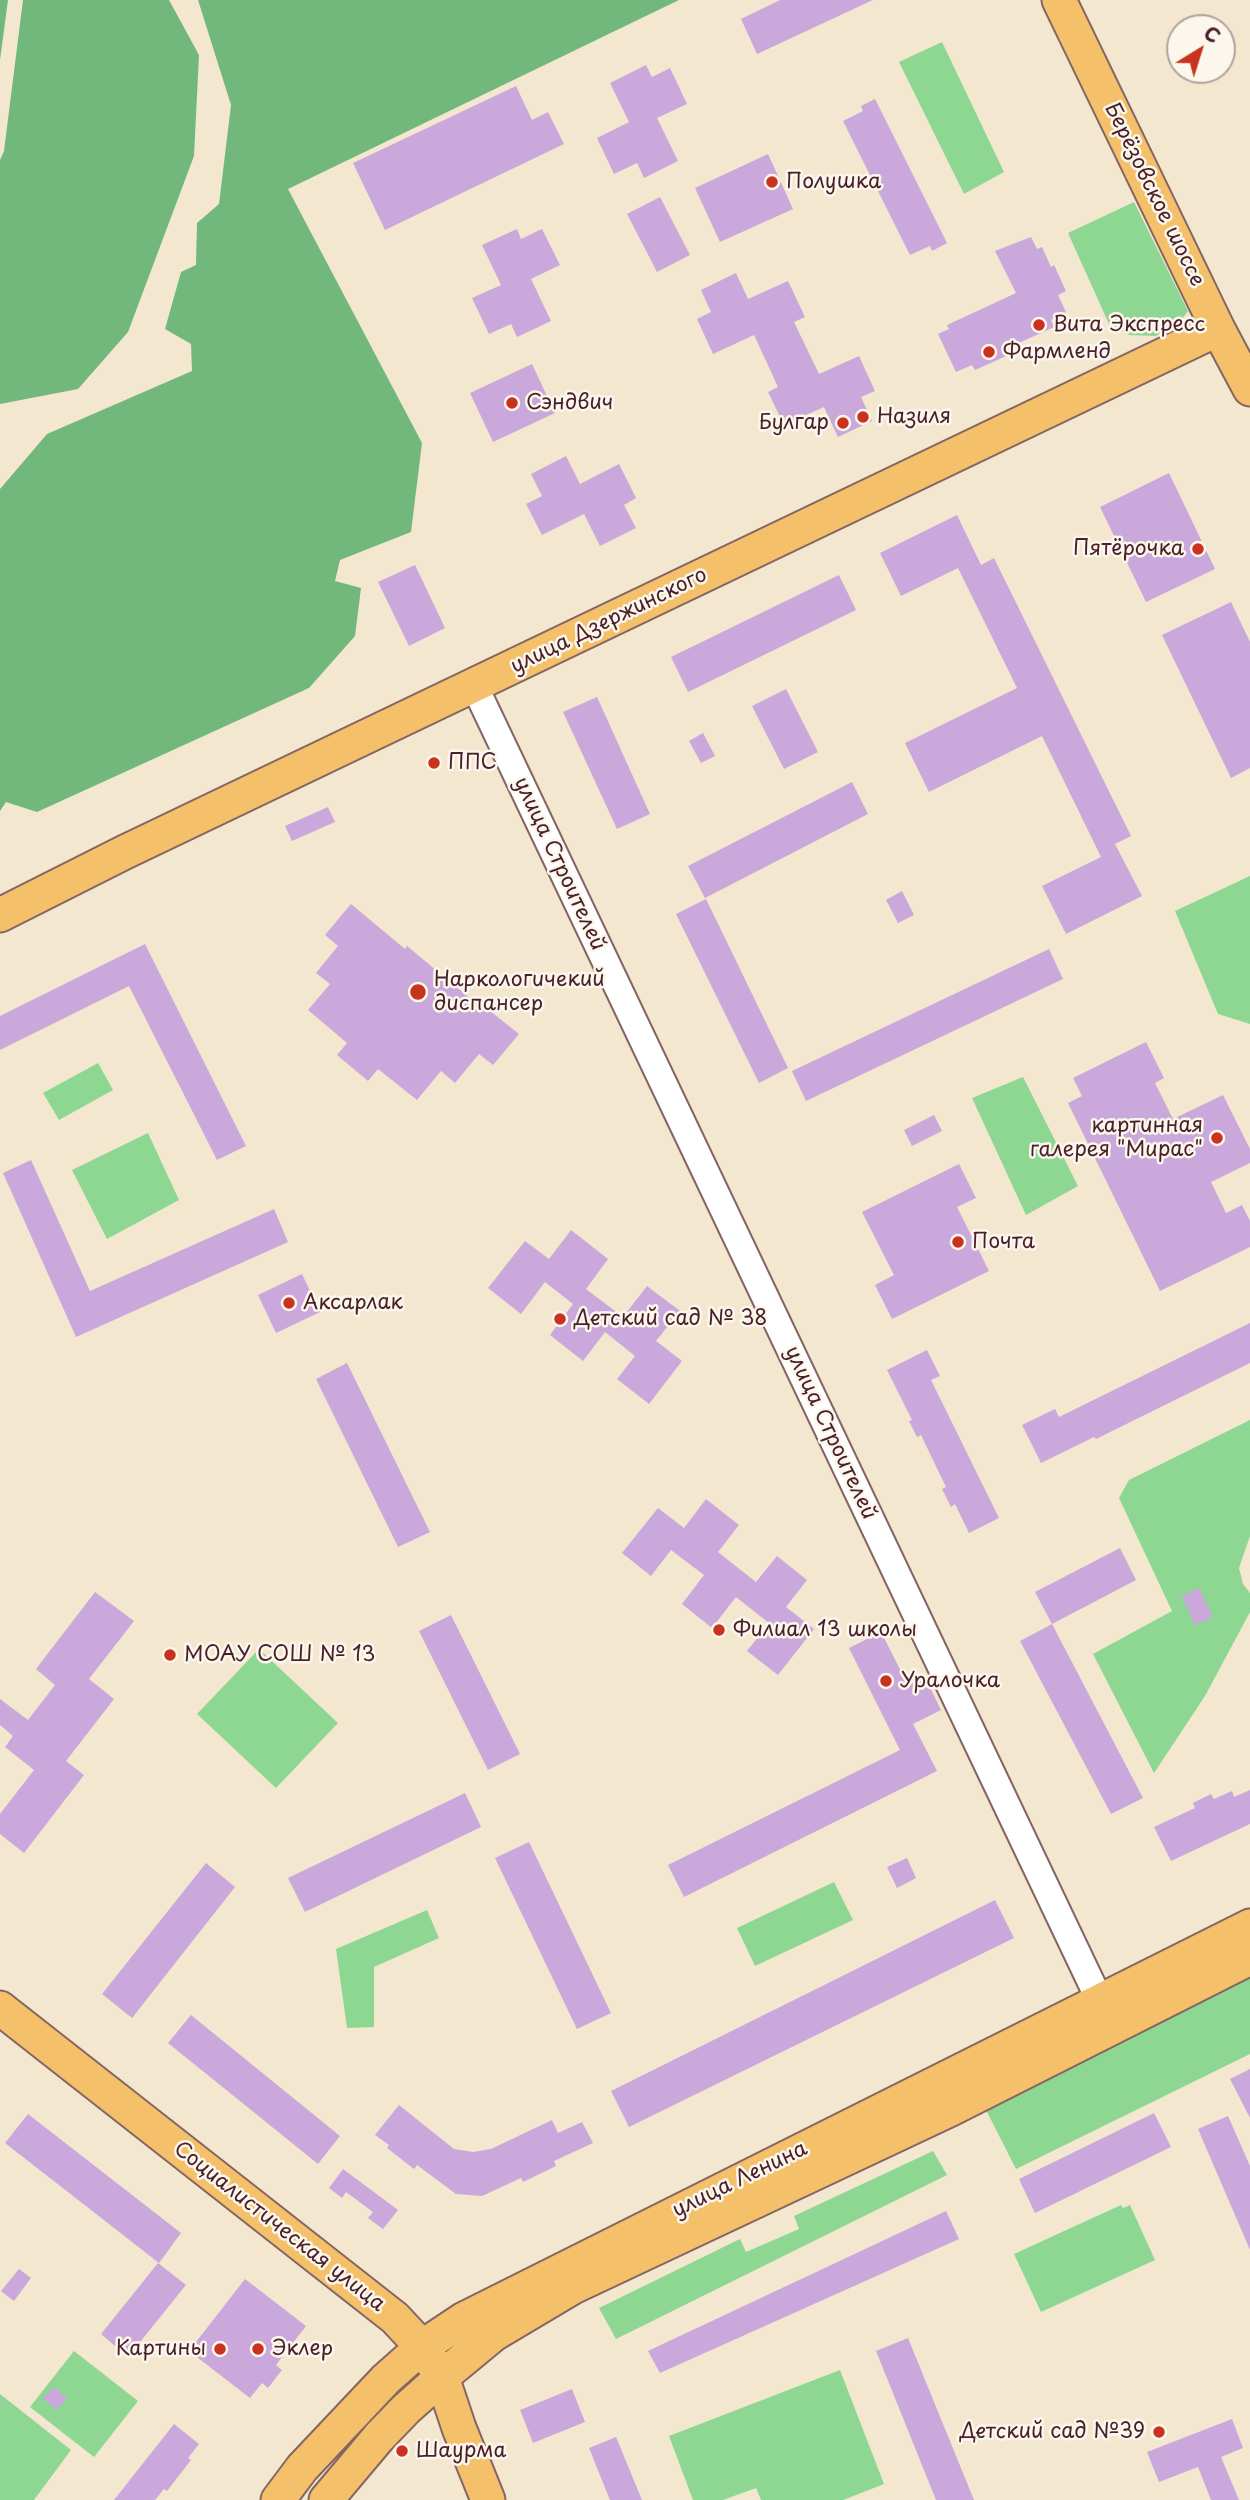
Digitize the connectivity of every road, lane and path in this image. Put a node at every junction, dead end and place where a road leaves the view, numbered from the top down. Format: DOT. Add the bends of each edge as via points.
graph roads {
  1 [pos="1059,0"];
  2 [pos="1218,330"];
  3 [pos="1250,389"];
  4 [pos="474,685"];
  5 [pos="0,915"];
  6 [pos="1250,1926"];
  7 [pos="1250,1958"];
  8 [pos="0,2008"];
  9 [pos="1106,2014"];
  10 [pos="422,2347"];
  11 [pos="442,2378"];
  12 [pos="278,2500"];
  13 [pos="326,2500"];
  14 [pos="488,2500"];
  1 -- 2 [label="main road, Берёзовское шоссе"];
  2 -- 3 [label="main road, Берёзовское шоссе"];
  2 -- 4 [label="main road, улица Дзержинского"];
  4 -- 5 [label="main road, улица Дзержинского"];
  4 -- 9 [label="street, улица Строителей"];
  6 -- 9 [label="main road, улица Ленина"];
  7 -- 9 [label="main road, улица Ленина"];
  8 -- 10 [label="main road, Социалистическая улица" via="395,2318"];
  9 -- 10 [label="main road, улица Ленина" via="464,2319"];
  9 -- 11 [label="main road, улица Ленина" via="951,2109 573,2287 494,2334"];
  10 -- 11 [label="main road, Социалистическая улица"];
  10 -- 12 [label="main road, улица Ленина" via="343,2424"];
  11 -- 13 [label="main road, улица Ленина" via="379,2437"];
  11 -- 14 [label="main road, Социалистическая улица"];
}
